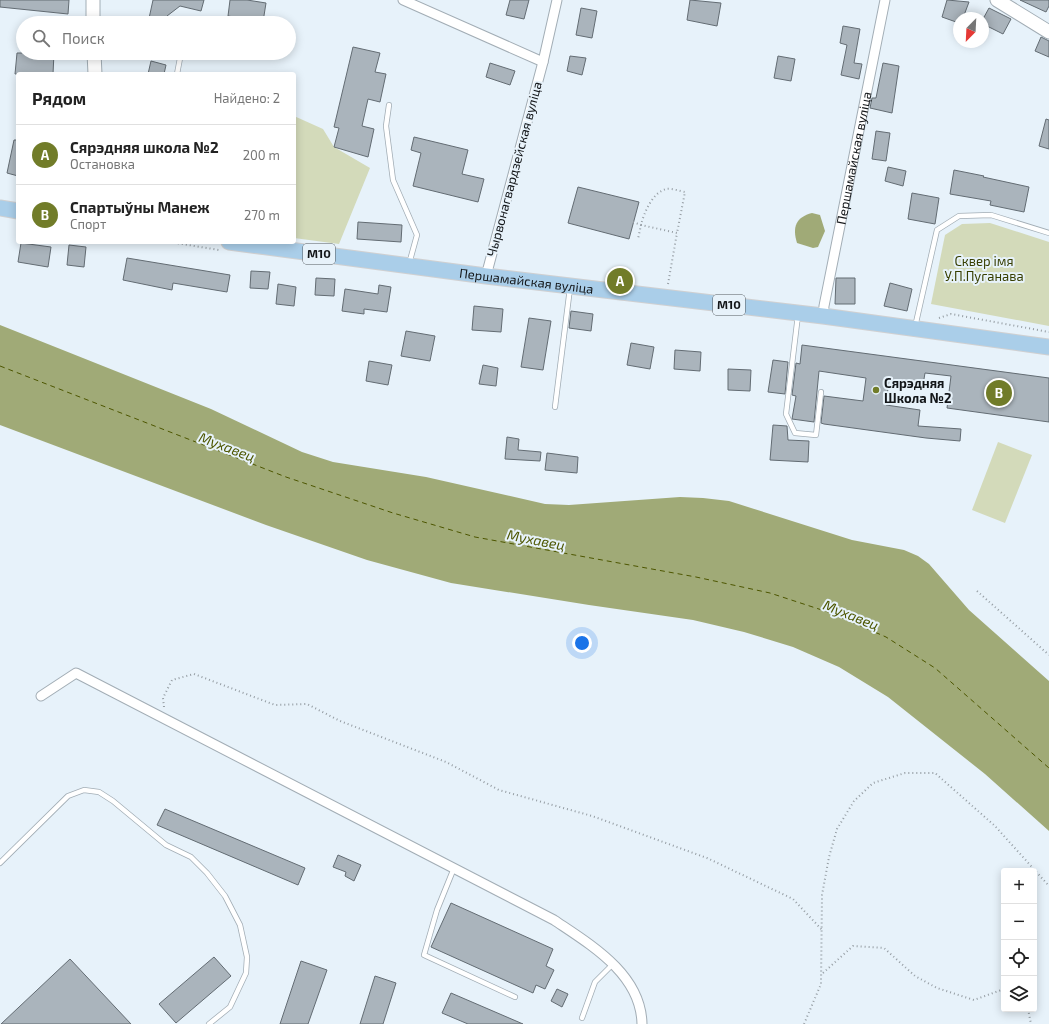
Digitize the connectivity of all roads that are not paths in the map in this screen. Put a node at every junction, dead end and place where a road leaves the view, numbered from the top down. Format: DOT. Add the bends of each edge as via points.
graph roads {
  1 [pos="93,0"];
  2 [pos="403,0"];
  3 [pos="557,0"];
  4 [pos="885,0"];
  5 [pos="997,0"];
  6 [pos="93,16"];
  7 [pos="1049,32"];
  8 [pos="94,60"];
  9 [pos="179,60"];
  10 [pos="543,62"];
  11 [pos="95,72"];
  12 [pos="177,72"];
  13 [pos="389,106"];
  14 [pos="0,208"];
  15 [pos="16,211"];
  16 [pos="1049,233"];
  17 [pos="245,244"];
  18 [pos="409,265"];
  19 [pos="486,276"];
  20 [pos="570,286"];
  21 [pos="798,313"];
  22 [pos="823,316"];
  23 [pos="914,328"];
  24 [pos="1049,347"];
  25 [pos="821,392"];
  26 [pos="555,407"];
  27 [pos="41,696"];
  28 [pos="0,863"];
  29 [pos="454,868"];
  30 [pos="613,964"];
  31 [pos="516,997"];
  32 [pos="582,1018"];
  33 [pos="209,1024"];
  34 [pos="642,1024"];
  1 -- 6 [label="street"];
  2 -- 10 [label="street"];
  3 -- 10 [label="street, Чырвонагвардзейская вуліца"];
  4 -- 22 [label="street, Першамайская вуліца"];
  5 -- 7 [label="street"];
  8 -- 11 [label="street"];
  9 -- 12 [label="lane"];
  10 -- 19 [label="street, Чырвонагвардзейская вуліца"];
  13 -- 18 [label="lane" via="386,126 393,180 417,235"];
  14 -- 15 [label="main road"];
  16 -- 23 [label="lane" via="991,215 959,216 937,230"];
  17 -- 18 [label="main road, Першамайская вуліца / М10"];
  18 -- 19 [label="main road, Першамайская вуліца / М10"];
  19 -- 20 [label="main road, Першамайская вуліца / М10"];
  20 -- 21 [label="main road, Першамайская вуліца / М10"];
  20 -- 26 [label="lane"];
  21 -- 22 [label="main road, Першамайская вуліца / М10"];
  21 -- 25 [label="lane" via="786,414 794,432 816,435"];
  22 -- 23 [label="main road, Першамайская вуліца / М10"];
  23 -- 24 [label="main road, Першамайская вуліца / М10"];
  27 -- 29 [label="street" via="76,672"];
  28 -- 33 [label="lane" via="68,796 84,790 99,792 166,845 191,857 225,896 240,924 247,957 246,974 230,1007"];
  29 -- 30 [label="street" via="554,920"];
  29 -- 31 [label="lane" via="437,910 424,955"];
  30 -- 32 [label="lane" via="595,982"];
  30 -- 34 [label="street" via="636,993"];
}
